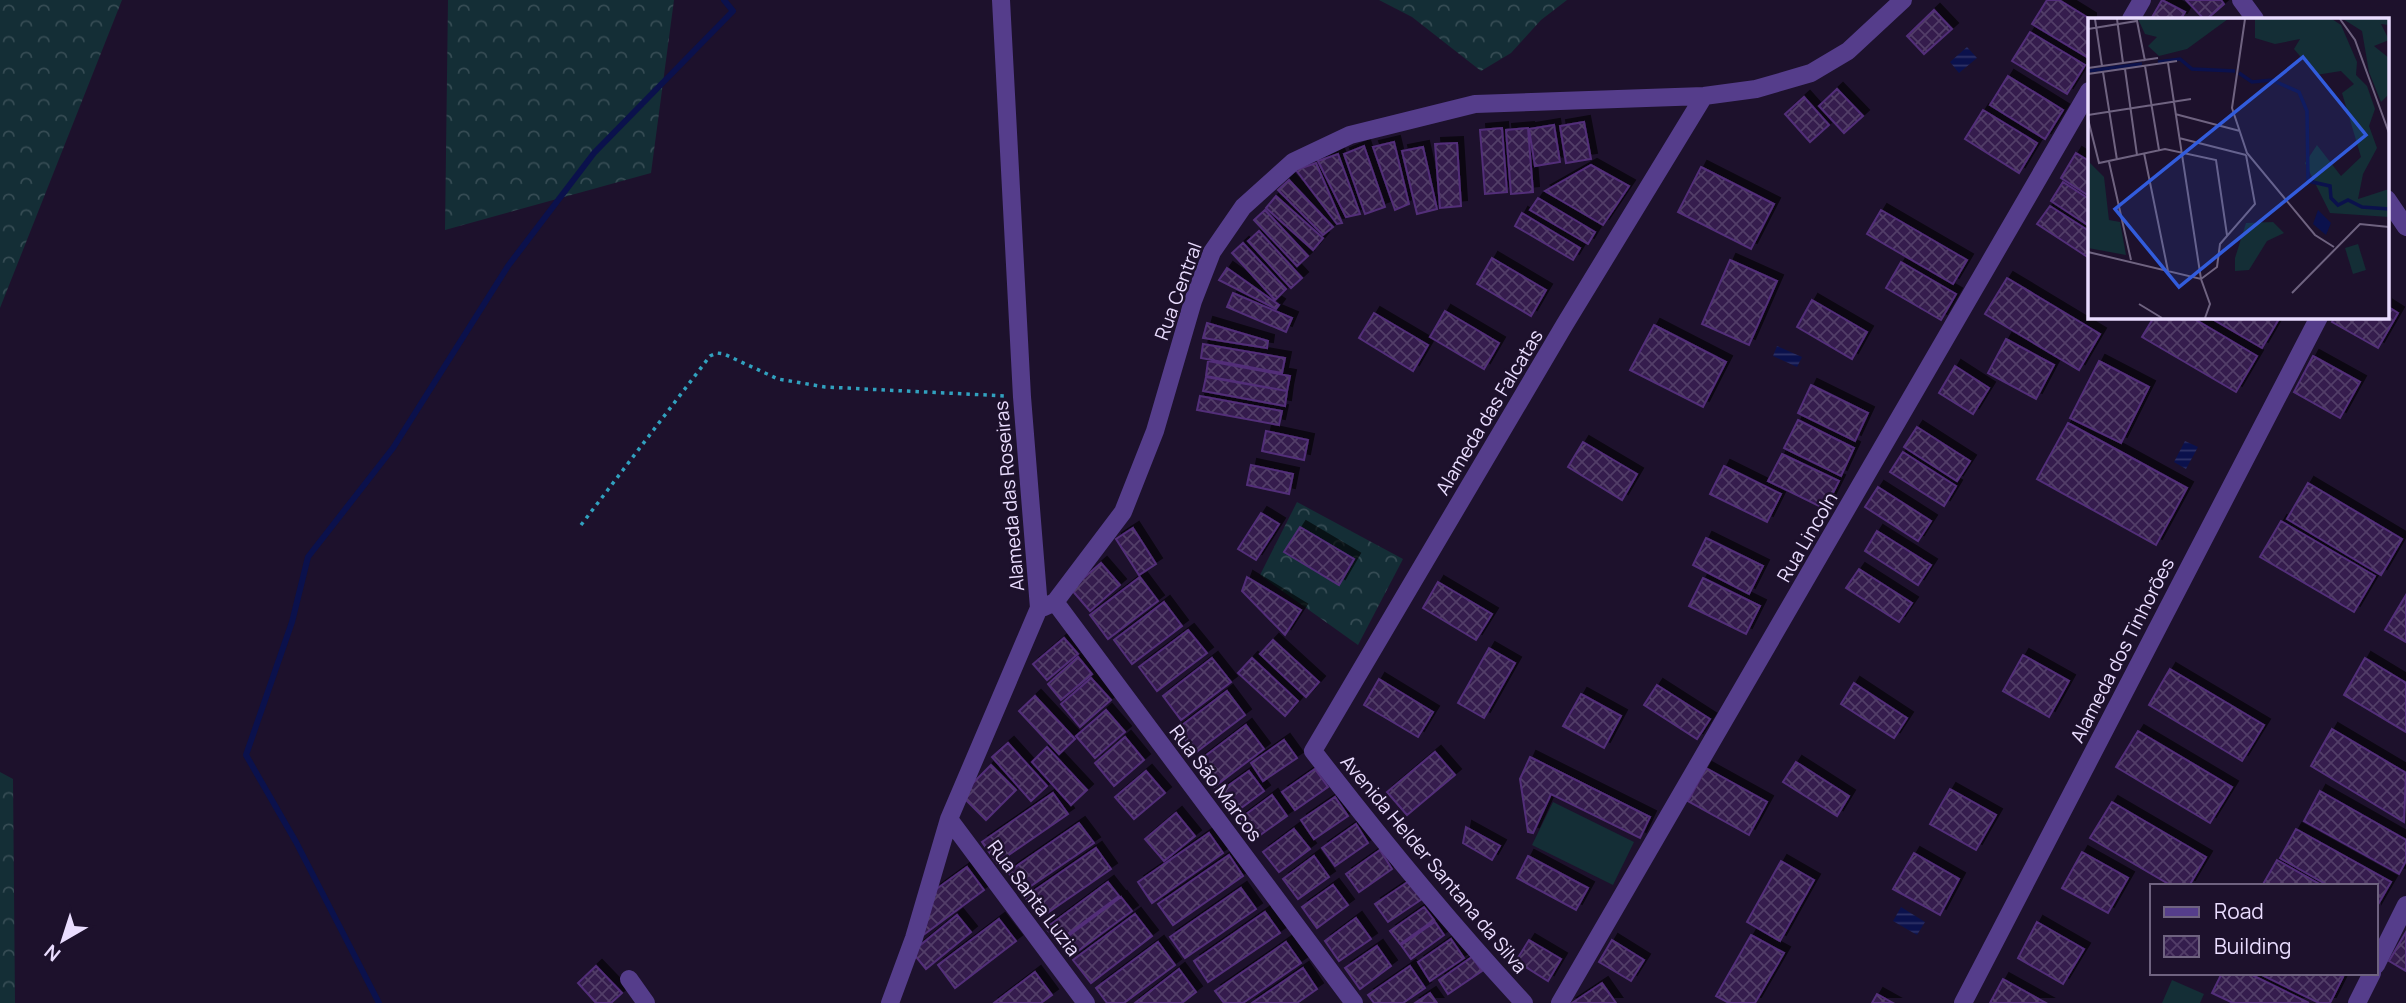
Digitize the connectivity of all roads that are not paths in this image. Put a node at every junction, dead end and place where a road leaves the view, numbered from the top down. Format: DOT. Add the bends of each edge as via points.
graph roads {
  1 [pos="1002,0"];
  2 [pos="1903,0"];
  3 [pos="2142,0"];
  4 [pos="2241,0"];
  5 [pos="2132,18"];
  6 [pos="2254,18"];
  7 [pos="2088,93"];
  8 [pos="1704,96"];
  9 [pos="2388,201"];
  10 [pos="2406,227"];
  11 [pos="2318,318"];
  12 [pos="1047,605"];
  13 [pos="1313,751"];
  14 [pos="949,819"];
  15 [pos="2406,905"];
  16 [pos="2378,961"];
  17 [pos="2371,975"];
  18 [pos="629,979"];
  19 [pos="646,1003"];
  20 [pos="890,1003"];
  21 [pos="1086,1003"];
  22 [pos="1353,1003"];
  23 [pos="1524,1003"];
  24 [pos="1560,1003"];
  25 [pos="1963,1003"];
  26 [pos="2357,1003"];
  1 -- 12 [label="street, Alameda das Roseiras" via="1022,397"];
  2 -- 8 [label="street, Rua Central" via="1848,51 1811,73 1756,89"];
  3 -- 5 [label="street"];
  4 -- 6 [label="street"];
  7 -- 24 [label="street, Rua Lincoln"];
  8 -- 12 [label="street, Rua Central" via="1475,104 1350,135 1293,162 1243,207 1212,252 1123,512"];
  8 -- 13 [label="street, Alameda das Falcatas"];
  9 -- 10 [label="street"];
  11 -- 25 [label="street, Alameda dos Tinhorões"];
  12 -- 14 [label="street, Alameda das Roseiras"];
  12 -- 22 [label="street, Rua São Marcos"];
  13 -- 23 [label="street, Avenida Helder Santana da Silva" via="1457,931"];
  14 -- 20 [label="street, Alameda das Roseiras"];
  14 -- 21 [label="street, Rua Santa Luzia"];
  15 -- 16 [label="street"];
  17 -- 26 [label="street"];
  18 -- 19 [label="street"];
}
